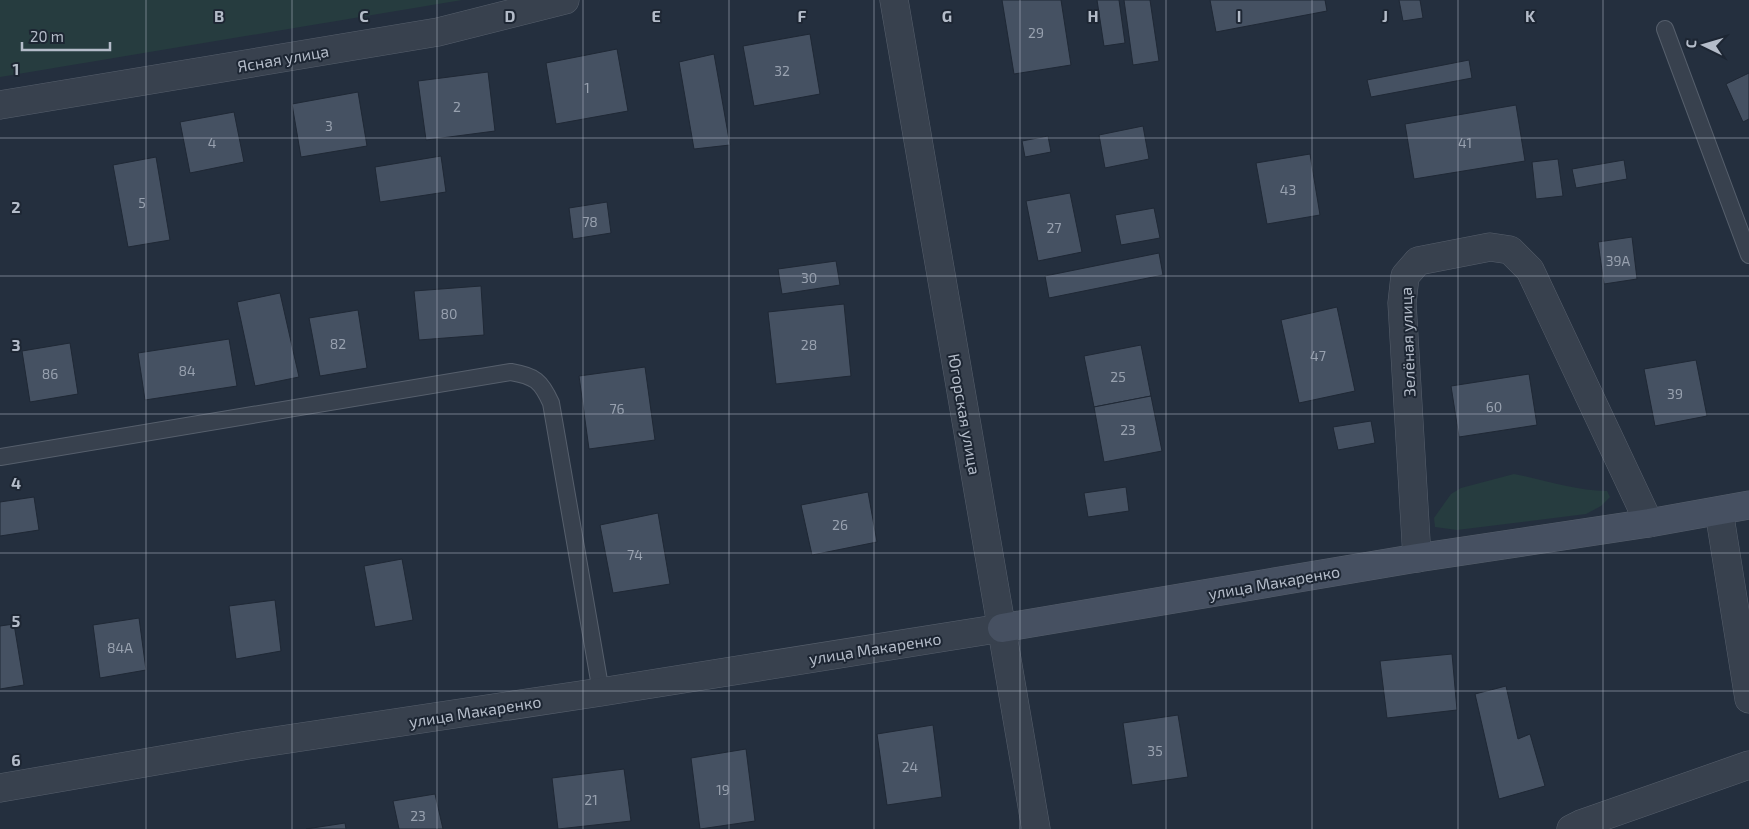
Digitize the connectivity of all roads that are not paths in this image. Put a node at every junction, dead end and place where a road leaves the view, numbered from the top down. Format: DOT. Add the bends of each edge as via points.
graph roads {
  1 [pos="565,0"];
  2 [pos="894,0"];
  3 [pos="1665,29"];
  4 [pos="0,106"];
  5 [pos="1749,255"];
  6 [pos="0,457"];
  7 [pos="1749,505"];
  8 [pos="1719,511"];
  9 [pos="1649,523"];
  10 [pos="1417,558"];
  11 [pos="1002,628"];
  12 [pos="601,692"];
  13 [pos="1749,699"];
  14 [pos="1749,765"];
  15 [pos="0,788"];
  16 [pos="1036,829"];
  17 [pos="1571,829"];
  1 -- 4 [label="street, Ясная улица" via="438,32"];
  2 -- 11 [label="street, Югорская улица"];
  3 -- 5 [label="lane"];
  6 -- 12 [label="lane" via="511,372 528,375 544,387 551,403"];
  7 -- 8 [label="street, улица Макаренко"];
  8 -- 9 [label="street, улица Макаренко"];
  8 -- 13 [label="street"];
  9 -- 10 [label="street, улица Макаренко"];
  9 -- 10 [label="street, Зелёная улица" via="1530,270 1510,250 1490,247 1418,261 1405,276 1402,304"];
  10 -- 11 [label="street, улица Макаренко"];
  11 -- 12 [label="street, улица Макаренко"];
  11 -- 16 [label="street, Югорская улица"];
  12 -- 15 [label="street, улица Макаренко" via="248,745"];
  14 -- 17 [label="street"];
}
